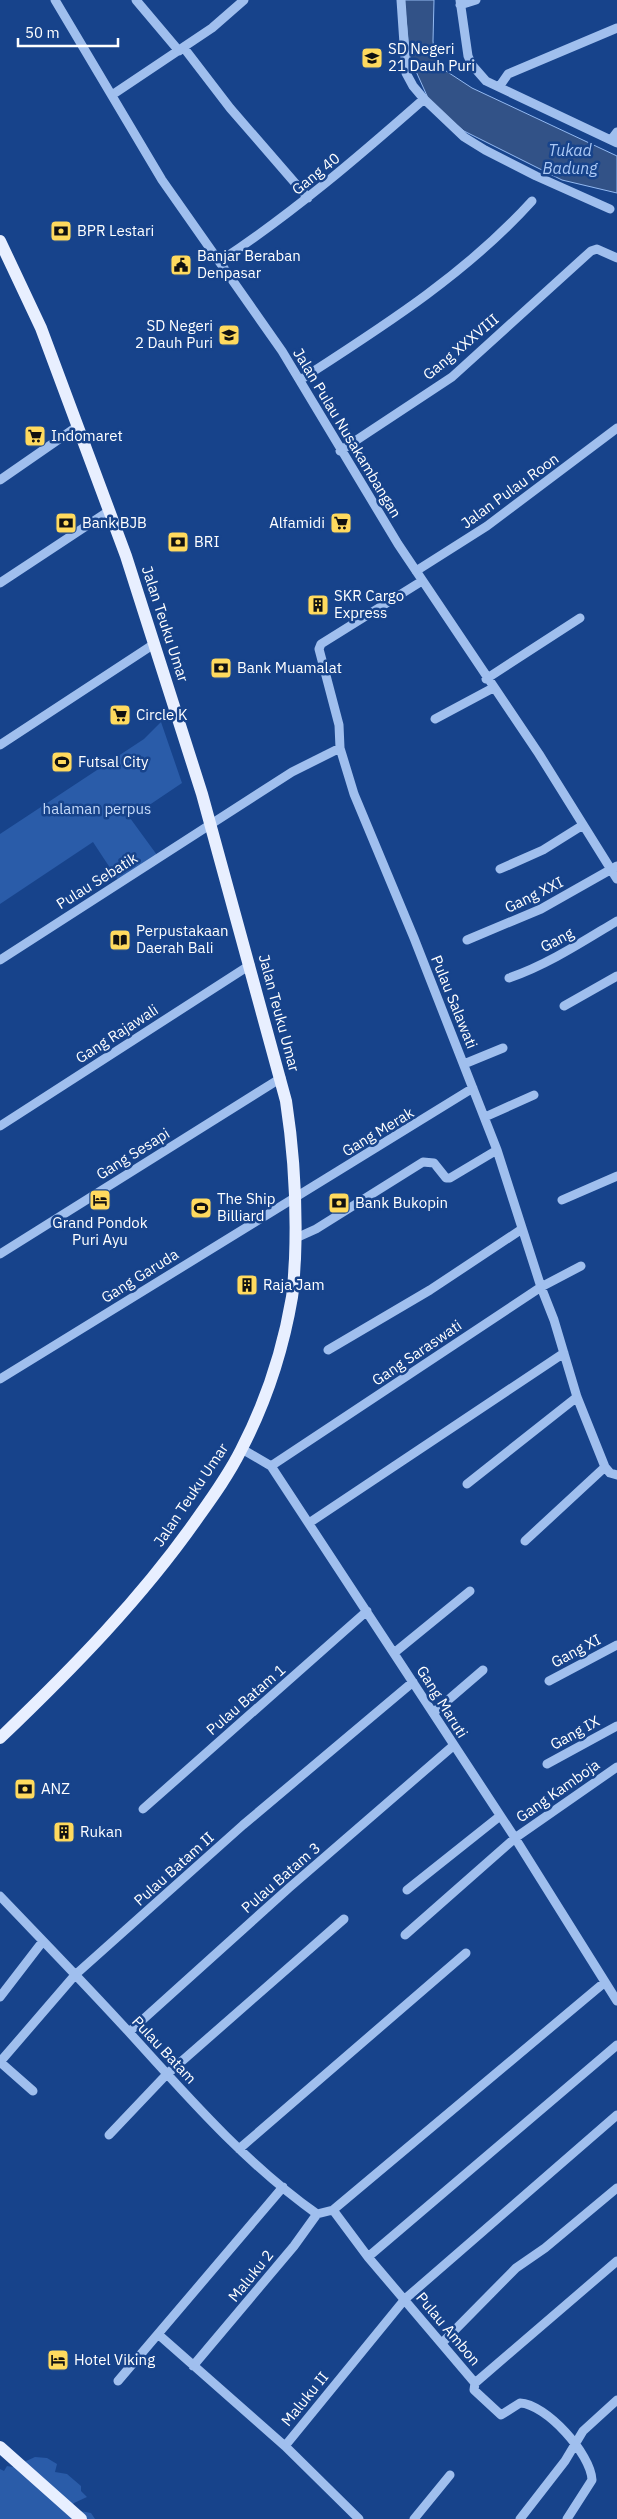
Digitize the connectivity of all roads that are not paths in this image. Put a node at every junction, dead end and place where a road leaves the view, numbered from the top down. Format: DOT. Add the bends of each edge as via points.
graph roads {
  1 [pos="55,0"];
  2 [pos="136,0"];
  3 [pos="244,0"];
  4 [pos="401,0"];
  5 [pos="476,0"];
  6 [pos="460,2"];
  7 [pos="617,28"];
  8 [pos="182,50"];
  9 [pos="499,87"];
  10 [pos="112,95"];
  11 [pos="424,99"];
  12 [pos="615,139"];
  13 [pos="308,198"];
  14 [pos="532,201"];
  15 [pos="610,209"];
  16 [pos="0,241"];
  17 [pos="3,255"];
  18 [pos="617,258"];
  19 [pos="220,262"];
  20 [pos="300,380"];
  21 [pos="78,426"];
  22 [pos="617,428"];
  23 [pos="340,451"];
  24 [pos="0,480"];
  25 [pos="109,511"];
  26 [pos="416,571"];
  27 [pos="422,581"];
  28 [pos="0,583"];
  29 [pos="580,618"];
  30 [pos="154,644"];
  31 [pos="486,680"];
  32 [pos="493,688"];
  33 [pos="435,719"];
  34 [pos="0,745"];
  35 [pos="340,748"];
  36 [pos="583,825"];
  37 [pos="209,826"];
  38 [pos="500,869"];
  39 [pos="614,869"];
  40 [pos="617,879"];
  41 [pos="617,921"];
  42 [pos="467,940"];
  43 [pos="0,960"];
  44 [pos="250,966"];
  45 [pos="617,976"];
  46 [pos="508,978"];
  47 [pos="564,1006"];
  48 [pos="503,1048"];
  49 [pos="464,1064"];
  50 [pos="281,1078"];
  51 [pos="473,1088"];
  52 [pos="534,1095"];
  53 [pos="485,1117"];
  54 [pos="0,1126"];
  55 [pos="497,1150"];
  56 [pos="617,1176"];
  57 [pos="295,1197"];
  58 [pos="562,1200"];
  59 [pos="522,1229"];
  60 [pos="296,1238"];
  61 [pos="0,1254"];
  62 [pos="580,1266"];
  63 [pos="541,1287"];
  64 [pos="328,1350"];
  65 [pos="564,1353"];
  66 [pos="0,1379"];
  67 [pos="577,1397"];
  68 [pos="242,1449"];
  69 [pos="271,1466"];
  70 [pos="606,1468"];
  71 [pos="617,1475"];
  72 [pos="467,1484"];
  73 [pos="309,1523"];
  74 [pos="525,1541"];
  75 [pos="470,1591"];
  76 [pos="367,1611"];
  77 [pos="617,1645"];
  78 [pos="394,1653"];
  79 [pos="483,1670"];
  80 [pos="549,1681"];
  81 [pos="413,1682"];
  82 [pos="433,1714"];
  83 [pos="617,1726"];
  84 [pos="0,1738"];
  85 [pos="453,1746"];
  86 [pos="547,1764"];
  87 [pos="617,1767"];
  88 [pos="143,1809"];
  89 [pos="500,1816"];
  90 [pos="515,1838"];
  91 [pos="407,1890"];
  92 [pos="0,1896"];
  93 [pos="344,1919"];
  94 [pos="405,1935"];
  95 [pos="43,1941"];
  96 [pos="466,1953"];
  97 [pos="75,1975"];
  98 [pos="605,1982"];
  99 [pos="0,1997"];
  100 [pos="617,2002"];
  101 [pos="129,2032"];
  102 [pos="617,2045"];
  103 [pos="166,2075"];
  104 [pos="33,2091"];
  105 [pos="617,2115"];
  106 [pos="109,2135"];
  107 [pos="239,2149"];
  108 [pos="283,2187"];
  109 [pos="617,2188"];
  110 [pos="333,2210"];
  111 [pos="317,2214"];
  112 [pos="368,2257"];
  113 [pos="617,2261"];
  114 [pos="405,2299"];
  115 [pos="158,2334"];
  116 [pos="442,2343"];
  117 [pos="194,2366"];
  118 [pos="118,2381"];
  119 [pos="475,2383"];
  120 [pos="617,2400"];
  121 [pos="576,2442"];
  122 [pos="285,2446"];
  123 [pos="0,2447"];
  124 [pos="450,2475"];
  125 [pos="82,2519"];
  126 [pos="359,2519"];
  127 [pos="414,2519"];
  128 [pos="520,2519"];
  129 [pos="567,2519"];
  1 -- 10 [label="street, Jalan Pulau Nusakambangan"];
  2 -- 8 [label="street"];
  3 -- 8 [label="street"];
  4 -- 11 [label="street" via="406,73"];
  5 -- 6 [label="street"];
  6 -- 9 [label="street" via="472,65 486,81"];
  7 -- 9 [label="street" via="508,74"];
  8 -- 10 [label="street"];
  8 -- 13 [label="street"];
  9 -- 12 [label="street"];
  10 -- 19 [label="street, Jalan Pulau Nusakambangan" via="162,180"];
  11 -- 13 [label="street, Gang 40"];
  11 -- 15 [label="street" via="464,137 485,150"];
  13 -- 19 [label="street, Gang 40"];
  14 -- 20 [label="street" via="511,225 468,263"];
  16 -- 17 [label="main road, Jalan Teuku Umar"];
  17 -- 21 [label="main road, Jalan Teuku Umar" via="41,328"];
  18 -- 23 [label="street, Gang XXXVIII" via="597,249 591,251 452,377"];
  19 -- 20 [label="street, Jalan Pulau Nusakambangan"];
  20 -- 23 [label="street, Jalan Pulau Nusakambangan"];
  21 -- 24 [label="street"];
  21 -- 25 [label="main road, Jalan Teuku Umar"];
  22 -- 26 [label="street, Jalan Pulau Roon" via="487,526"];
  23 -- 26 [label="street, Jalan Pulau Nusakambangan"];
  25 -- 28 [label="street"];
  25 -- 30 [label="main road, Jalan Teuku Umar"];
  26 -- 27 [label="street, Jalan Pulau Nusakambangan"];
  27 -- 31 [label="street, Jalan Pulau Nusakambangan"];
  27 -- 35 [label="street, Pulau Salawati" via="321,644 319,649 339,725"];
  29 -- 31 [label="street"];
  30 -- 34 [label="street"];
  30 -- 37 [label="main road, Jalan Teuku Umar" via="202,794"];
  31 -- 32 [label="street, Jalan Pulau Nusakambangan"];
  32 -- 33 [label="street"];
  32 -- 36 [label="street, Jalan Pulau Nusakambangan"];
  35 -- 37 [label="street, Pulau Sebatik" via="292,772"];
  35 -- 49 [label="street, Pulau Salawati" via="354,794"];
  36 -- 38 [label="street" via="543,850"];
  36 -- 39 [label="street, Jalan Pulau Nusakambangan"];
  37 -- 43 [label="street, Pulau Sebatik"];
  37 -- 44 [label="main road, Jalan Teuku Umar"];
  39 -- 40 [label="street, Jalan Pulau Nusakambangan"];
  39 -- 42 [label="street, Gang XXI" via="541,910"];
  41 -- 46 [label="street, Gang" via="564,952"];
  44 -- 50 [label="main road, Jalan Teuku Umar"];
  44 -- 54 [label="street, Gang Rajawali"];
  45 -- 47 [label="street"];
  48 -- 49 [label="street"];
  49 -- 51 [label="street, Pulau Salawati"];
  50 -- 57 [label="main road, Jalan Teuku Umar" via="293,1146"];
  50 -- 61 [label="street, Gang Sesapi"];
  51 -- 53 [label="street, Pulau Salawati"];
  51 -- 57 [label="street, Gang Merak"];
  52 -- 53 [label="street"];
  53 -- 55 [label="street, Pulau Salawati"];
  55 -- 59 [label="street, Pulau Salawati"];
  55 -- 60 [label="street" via="450,1178 446,1178 434,1163 423,1162 316,1230"];
  56 -- 58 [label="street"];
  57 -- 60 [label="main road, Jalan Teuku Umar"];
  57 -- 66 [label="street, Gang Garuda"];
  59 -- 63 [label="street, Pulau Salawati"];
  59 -- 64 [label="street" via="425,1293"];
  60 -- 68 [label="main road, Jalan Teuku Umar" via="293,1294 280,1352"];
  62 -- 63 [label="street, Gang Saraswati"];
  63 -- 65 [label="street, Pulau Salawati"];
  63 -- 69 [label="street, Gang Saraswati"];
  65 -- 67 [label="street, Pulau Salawati"];
  65 -- 73 [label="street"];
  67 -- 70 [label="street, Pulau Salawati"];
  67 -- 72 [label="street"];
  68 -- 69 [label="street, Gang Maruti"];
  68 -- 84 [label="main road, Jalan Teuku Umar" via="226,1478 156,1574 87,1651"];
  69 -- 73 [label="street, Gang Maruti"];
  70 -- 71 [label="street"];
  70 -- 74 [label="street"];
  73 -- 76 [label="street, Gang Maruti"];
  75 -- 78 [label="street"];
  76 -- 78 [label="street, Gang Maruti"];
  76 -- 88 [label="street, Pulau Batam 1"];
  77 -- 80 [label="street, Gang XI"];
  78 -- 81 [label="street, Gang Maruti"];
  79 -- 82 [label="street"];
  81 -- 82 [label="street, Gang Maruti"];
  81 -- 97 [label="street, Pulau Batam II" via="243,1826"];
  82 -- 85 [label="street, Gang Maruti"];
  83 -- 86 [label="street, Gang IX"];
  85 -- 89 [label="street, Gang Maruti"];
  85 -- 101 [label="street, Pulau Batam 3"];
  87 -- 90 [label="street, Gang Kamboja"];
  89 -- 90 [label="street, Gang Maruti"];
  89 -- 91 [label="street"];
  90 -- 94 [label="street, Gang Kamboja"];
  90 -- 98 [label="street, Gang Maruti"];
  92 -- 95 [label="street, Pulau Batam"];
  93 -- 103 [label="street"];
  95 -- 97 [label="street, Pulau Batam"];
  95 -- 99 [label="street"];
  96 -- 107 [label="street"];
  97 -- 101 [label="street, Pulau Batam"];
  97 -- 104 [label="street, Pulau Batam II" via="0,2062"];
  98 -- 100 [label="street, Gang Maruti"];
  98 -- 110 [label="street"];
  101 -- 103 [label="street, Pulau Batam"];
  102 -- 112 [label="street"];
  103 -- 106 [label="street"];
  103 -- 107 [label="street, Pulau Batam"];
  105 -- 114 [label="street, Maluku II"];
  107 -- 108 [label="street, Pulau Batam"];
  108 -- 111 [label="street, Pulau Batam"];
  108 -- 115 [label="street"];
  109 -- 116 [label="street" via="516,2268"];
  110 -- 111 [label="street"];
  110 -- 112 [label="street, Pulau Ambon"];
  111 -- 117 [label="street, Maluku 2"];
  112 -- 114 [label="street, Pulau Ambon"];
  113 -- 119 [label="street"];
  114 -- 116 [label="street, Pulau Ambon"];
  114 -- 122 [label="street, Maluku II"];
  115 -- 117 [label="street, Maluku II"];
  115 -- 118 [label="street"];
  116 -- 119 [label="street, Pulau Ambon"];
  117 -- 122 [label="street, Maluku II"];
  119 -- 121 [label="street, Pulau Ambon" via="474,2390 497,2414 526,2403"];
  120 -- 121 [label="street"];
  121 -- 128 [label="street"];
  121 -- 129 [label="street, Pulau Ambon" via="591,2466 592,2480"];
  122 -- 126 [label="street"];
  123 -- 125 [label="main road"];
  124 -- 127 [label="street"];
}
